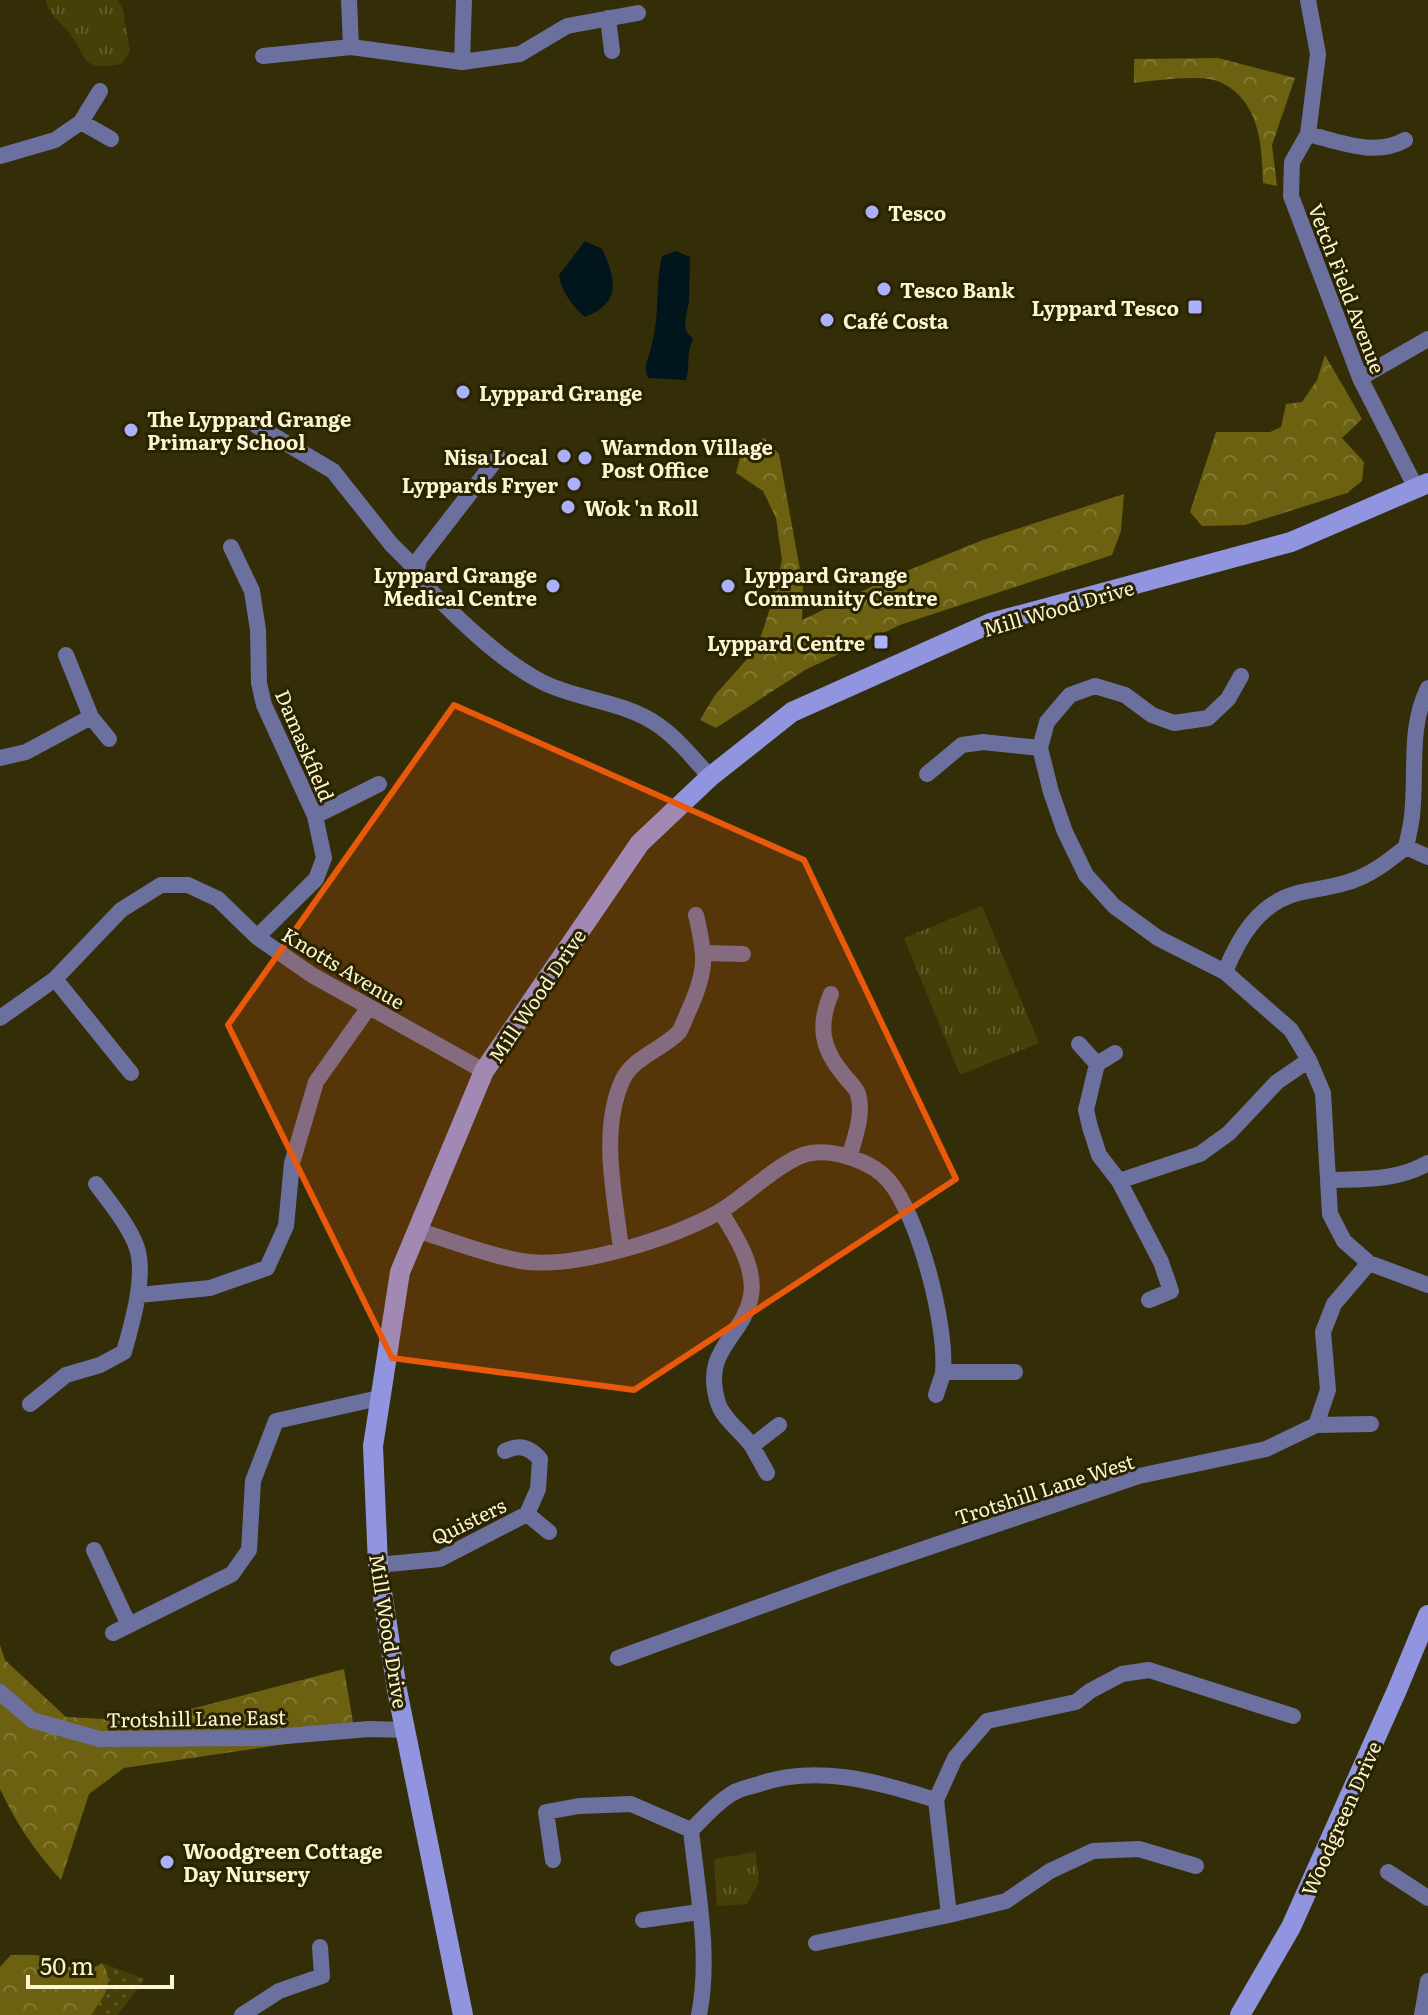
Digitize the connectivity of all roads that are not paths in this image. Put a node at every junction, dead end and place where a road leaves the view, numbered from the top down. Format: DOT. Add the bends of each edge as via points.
graph roads {
  1 [pos="349,0"];
  2 [pos="464,0"];
  3 [pos="1308,0"];
  4 [pos="638,13"];
  5 [pos="608,18"];
  6 [pos="351,47"];
  7 [pos="612,51"];
  8 [pos="263,56"];
  9 [pos="462,62"];
  10 [pos="100,91"];
  11 [pos="81,122"];
  12 [pos="1308,134"];
  13 [pos="111,139"];
  14 [pos="1405,140"];
  15 [pos="0,156"];
  16 [pos="1428,339"];
  17 [pos="1360,378"];
  18 [pos="257,426"];
  19 [pos="498,457"];
  20 [pos="1422,485"];
  21 [pos="231,547"];
  22 [pos="417,570"];
  23 [pos="66,655"];
  24 [pos="1241,676"];
  25 [pos="1428,688"];
  26 [pos="91,717"];
  27 [pos="109,739"];
  28 [pos="1040,748"];
  29 [pos="0,758"];
  30 [pos="927,774"];
  31 [pos="710,777"];
  32 [pos="379,784"];
  33 [pos="315,816"];
  34 [pos="1406,847"];
  35 [pos="1428,857"];
  36 [pos="696,915"];
  37 [pos="257,937"];
  38 [pos="705,953"];
  39 [pos="743,954"];
  40 [pos="1225,972"];
  41 [pos="55,979"];
  42 [pos="831,994"];
  43 [pos="369,1007"];
  44 [pos="0,1018"];
  45 [pos="1079,1044"];
  46 [pos="1115,1053"];
  47 [pos="1309,1060"];
  48 [pos="1097,1064"];
  49 [pos="484,1071"];
  50 [pos="131,1073"];
  51 [pos="850,1155"];
  52 [pos="1428,1163"];
  53 [pos="1328,1180"];
  54 [pos="1119,1181"];
  55 [pos="96,1184"];
  56 [pos="720,1211"];
  57 [pos="416,1230"];
  58 [pos="621,1249"];
  59 [pos="1369,1263"];
  60 [pos="1428,1285"];
  61 [pos="139,1295"];
  62 [pos="1149,1300"];
  63 [pos="943,1372"];
  64 [pos="1015,1372"];
  65 [pos="936,1395"];
  66 [pos="379,1398"];
  67 [pos="30,1404"];
  68 [pos="1371,1424"];
  69 [pos="779,1425"];
  70 [pos="1316,1425"];
  71 [pos="752,1446"];
  72 [pos="505,1451"];
  73 [pos="767,1473"];
  74 [pos="527,1514"];
  75 [pos="549,1532"];
  76 [pos="94,1550"];
  77 [pos="378,1565"];
  78 [pos="1428,1615"];
  79 [pos="129,1625"];
  80 [pos="113,1633"];
  81 [pos="618,1658"];
  82 [pos="0,1692"];
  83 [pos="1293,1716"];
  84 [pos="406,1730"];
  85 [pos="936,1800"];
  86 [pos="691,1830"];
  87 [pos="553,1860"];
  88 [pos="1196,1866"];
  89 [pos="1388,1872"];
  90 [pos="1428,1898"];
  91 [pos="699,1912"];
  92 [pos="949,1915"];
  93 [pos="643,1920"];
  94 [pos="816,1943"];
  95 [pos="320,1947"];
  96 [pos="1428,1981"];
  97 [pos="242,2015"];
  98 [pos="463,2015"];
  99 [pos="699,2015"];
  100 [pos="1240,2015"];
  101 [pos="1422,2015"];
  1 -- 6 [label="street"];
  2 -- 9 [label="street"];
  3 -- 12 [label="street, Vetch Field Avenue" via="1318,54"];
  4 -- 5 [label="street"];
  5 -- 7 [label="street"];
  5 -- 9 [label="street" via="567,26 520,54"];
  6 -- 8 [label="street"];
  6 -- 9 [label="street"];
  10 -- 11 [label="street"];
  11 -- 13 [label="street"];
  11 -- 15 [label="street" via="55,140"];
  12 -- 14 [label="street" via="1369,149 1391,149"];
  12 -- 17 [label="street, Vetch Field Avenue" via="1292,162 1291,196"];
  16 -- 17 [label="street"];
  17 -- 20 [label="street, Vetch Field Avenue"];
  18 -- 22 [label="street" via="333,471"];
  19 -- 22 [label="street" via="419,559"];
  20 -- 31 [label="street, Mill Wood Drive" via="1291,542 991,623 792,712"];
  21 -- 33 [label="street, Damaskfield" via="252,591 264,705"];
  22 -- 31 [label="street" via="419,579 476,634 523,670 560,690 657,724"];
  23 -- 26 [label="street"];
  24 -- 28 [label="street" via="1208,718 1174,723 1125,695 1095,686 1070,695 1047,722"];
  25 -- 34 [label="street" via="1415,736"];
  26 -- 27 [label="street"];
  26 -- 29 [label="street" via="26,752"];
  28 -- 30 [label="street" via="962,745"];
  28 -- 40 [label="street" via="1055,805 1086,875 1114,906 1158,938"];
  31 -- 49 [label="street, Mill Wood Drive" via="640,843"];
  32 -- 33 [label="street"];
  33 -- 37 [label="street, Damaskfield" via="324,858 316,879"];
  34 -- 35 [label="street"];
  34 -- 40 [label="street" via="1358,879 1278,902 1252,921"];
  36 -- 38 [label="street"];
  37 -- 41 [label="street, Knotts Avenue" via="218,899 188,885 161,885 121,910"];
  37 -- 43 [label="street, Knotts Avenue"];
  38 -- 39 [label="street"];
  38 -- 58 [label="street" via="701,983 680,1031 624,1076 613,1109 611,1161"];
  40 -- 47 [label="street" via="1291,1030"];
  41 -- 44 [label="street, Knotts Avenue"];
  41 -- 50 [label="street"];
  42 -- 51 [label="street" via="822,1019 825,1041 831,1060 858,1093 860,1120"];
  43 -- 49 [label="street, Knotts Avenue"];
  43 -- 61 [label="street" via="316,1082 292,1163 286,1226 267,1268 210,1288"];
  45 -- 48 [label="street"];
  46 -- 48 [label="street"];
  47 -- 53 [label="street" via="1323,1093"];
  47 -- 54 [label="street" via="1277,1082 1229,1133 1200,1154"];
  48 -- 54 [label="street" via="1086,1110 1099,1155"];
  49 -- 57 [label="street, Mill Wood Drive"];
  51 -- 56 [label="street" via="810,1153"];
  51 -- 63 [label="street" via="888,1179 911,1218 930,1277"];
  52 -- 53 [label="street" via="1412,1173 1380,1179"];
  53 -- 59 [label="street" via="1330,1214 1344,1241"];
  54 -- 62 [label="street" via="1171,1291"];
  55 -- 61 [label="street" via="137,1248"];
  56 -- 58 [label="street"];
  56 -- 71 [label="street" via="747,1261 751,1295 716,1357 714,1381 719,1406"];
  57 -- 58 [label="street" via="523,1261 577,1261"];
  57 -- 66 [label="street, Mill Wood Drive" via="400,1272"];
  59 -- 60 [label="street"];
  59 -- 70 [label="street" via="1334,1304 1323,1332 1328,1390"];
  61 -- 67 [label="street" via="124,1352 66,1375"];
  63 -- 64 [label="street"];
  63 -- 65 [label="street"];
  66 -- 77 [label="street, Mill Wood Drive" via="373,1446"];
  66 -- 79 [label="street" via="276,1421 253,1481 249,1550 232,1574"];
  68 -- 70 [label="street"];
  69 -- 71 [label="street"];
  70 -- 81 [label="street, Trotshill Lane West" via="1266,1449 1139,1476"];
  71 -- 73 [label="street"];
  72 -- 74 [label="street, Quisters" via="517,1446 531,1449 540,1459 538,1489"];
  74 -- 75 [label="street, Quisters"];
  74 -- 77 [label="street, Quisters" via="440,1559"];
  76 -- 79 [label="street"];
  77 -- 84 [label="street, Mill Wood Drive"];
  78 -- 100 [label="street, Woodgreen Drive" via="1291,1927"];
  79 -- 80 [label="street"];
  82 -- 84 [label="street, Trotshill Lane East" via="32,1720 99,1739"];
  83 -- 85 [label="street" via="1149,1670 1122,1674 1076,1702 987,1721 955,1758"];
  84 -- 98 [label="street, Mill Wood Drive"];
  85 -- 86 [label="street" via="834,1775 782,1777 732,1793"];
  85 -- 92 [label="street"];
  86 -- 87 [label="street" via="631,1804 546,1812"];
  86 -- 91 [label="street"];
  88 -- 92 [label="street" via="1139,1849 1093,1851 1050,1871 1006,1901"];
  89 -- 90 [label="street"];
  91 -- 93 [label="street"];
  91 -- 99 [label="street"];
  92 -- 94 [label="street"];
  95 -- 97 [label="street" via="322,1976 279,1991"];
  96 -- 101 [label="street"];
}
